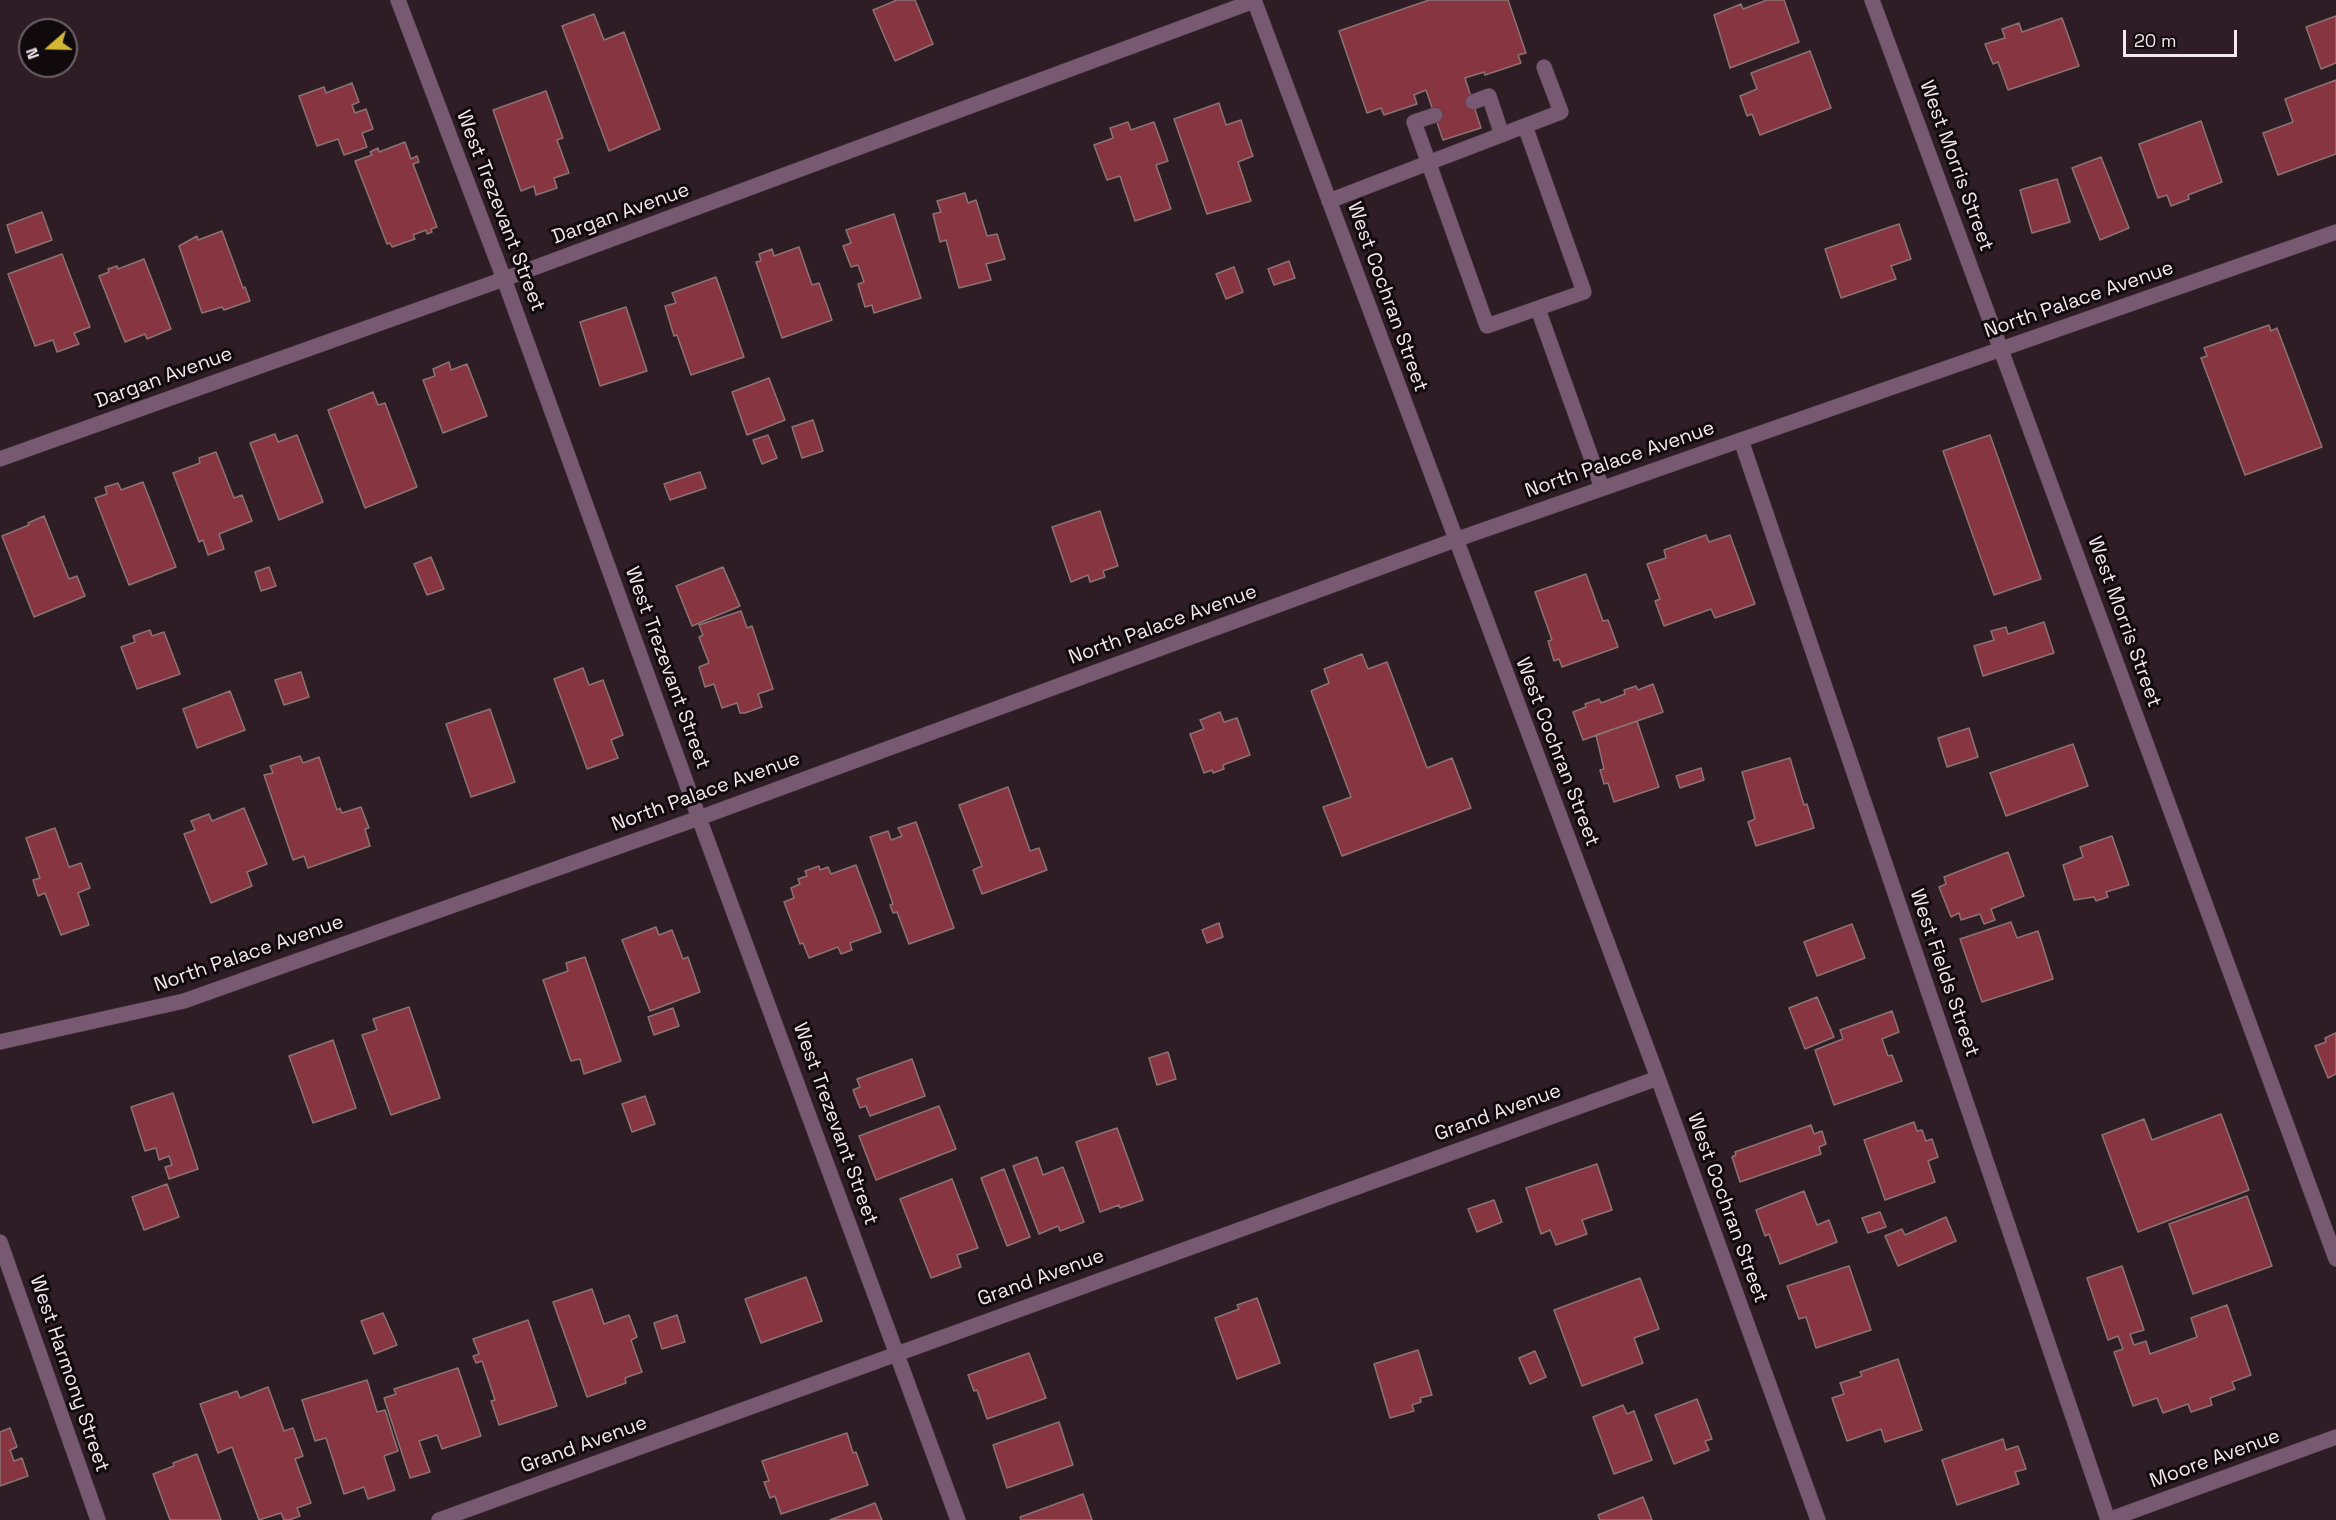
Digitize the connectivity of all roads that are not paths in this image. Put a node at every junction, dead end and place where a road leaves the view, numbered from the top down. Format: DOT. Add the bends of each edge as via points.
graph roads {
  1 [pos="398,0"];
  2 [pos="1872,0"];
  3 [pos="1254,1"];
  4 [pos="1544,67"];
  5 [pos="1473,102"];
  6 [pos="1434,115"];
  7 [pos="1524,126"];
  8 [pos="1502,135"];
  9 [pos="1428,162"];
  10 [pos="1329,201"];
  11 [pos="2336,232"];
  12 [pos="504,279"];
  13 [pos="1538,309"];
  14 [pos="2001,350"];
  15 [pos="1741,440"];
  16 [pos="0,459"];
  17 [pos="1602,488"];
  18 [pos="1455,540"];
  19 [pos="699,818"];
  20 [pos="0,1042"];
  21 [pos="1658,1078"];
  22 [pos="0,1242"];
  23 [pos="2336,1259"];
  24 [pos="896,1353"];
  25 [pos="2336,1437"];
  26 [pos="98,1520"];
  27 [pos="439,1520"];
  28 [pos="958,1520"];
  29 [pos="1818,1520"];
  30 [pos="2108,1520"];
  1 -- 12 [label="street, West Trezevant Street"];
  2 -- 14 [label="street, West Morris Street"];
  3 -- 10 [label="street, West Cochran Street"];
  3 -- 12 [label="street, Dargan Avenue"];
  4 -- 7 [label="street" via="1561,112"];
  5 -- 8 [label="street" via="1489,96"];
  6 -- 9 [label="street" via="1414,122"];
  7 -- 8 [label="street"];
  7 -- 13 [label="street" via="1584,292"];
  8 -- 9 [label="street"];
  9 -- 10 [label="street"];
  9 -- 13 [label="street" via="1487,327"];
  10 -- 18 [label="street, West Cochran Street"];
  11 -- 14 [label="street, North Palace Avenue"];
  12 -- 16 [label="street, Dargan Avenue"];
  12 -- 19 [label="street, West Trezevant Street"];
  13 -- 17 [label="street"];
  14 -- 15 [label="street, North Palace Avenue"];
  14 -- 23 [label="street, West Morris Street"];
  15 -- 17 [label="street, North Palace Avenue"];
  15 -- 30 [label="street, West Fields Street"];
  17 -- 18 [label="street, North Palace Avenue"];
  18 -- 19 [label="street, North Palace Avenue"];
  18 -- 21 [label="street, West Cochran Street"];
  19 -- 20 [label="street, North Palace Avenue" via="184,1001"];
  19 -- 24 [label="street, West Trezevant Street"];
  21 -- 24 [label="street, Grand Avenue"];
  21 -- 29 [label="street, West Cochran Street"];
  22 -- 26 [label="street, West Harmony Street"];
  24 -- 27 [label="street, Grand Avenue"];
  24 -- 28 [label="street, West Trezevant Street"];
  25 -- 30 [label="street, Moore Avenue"];
}
